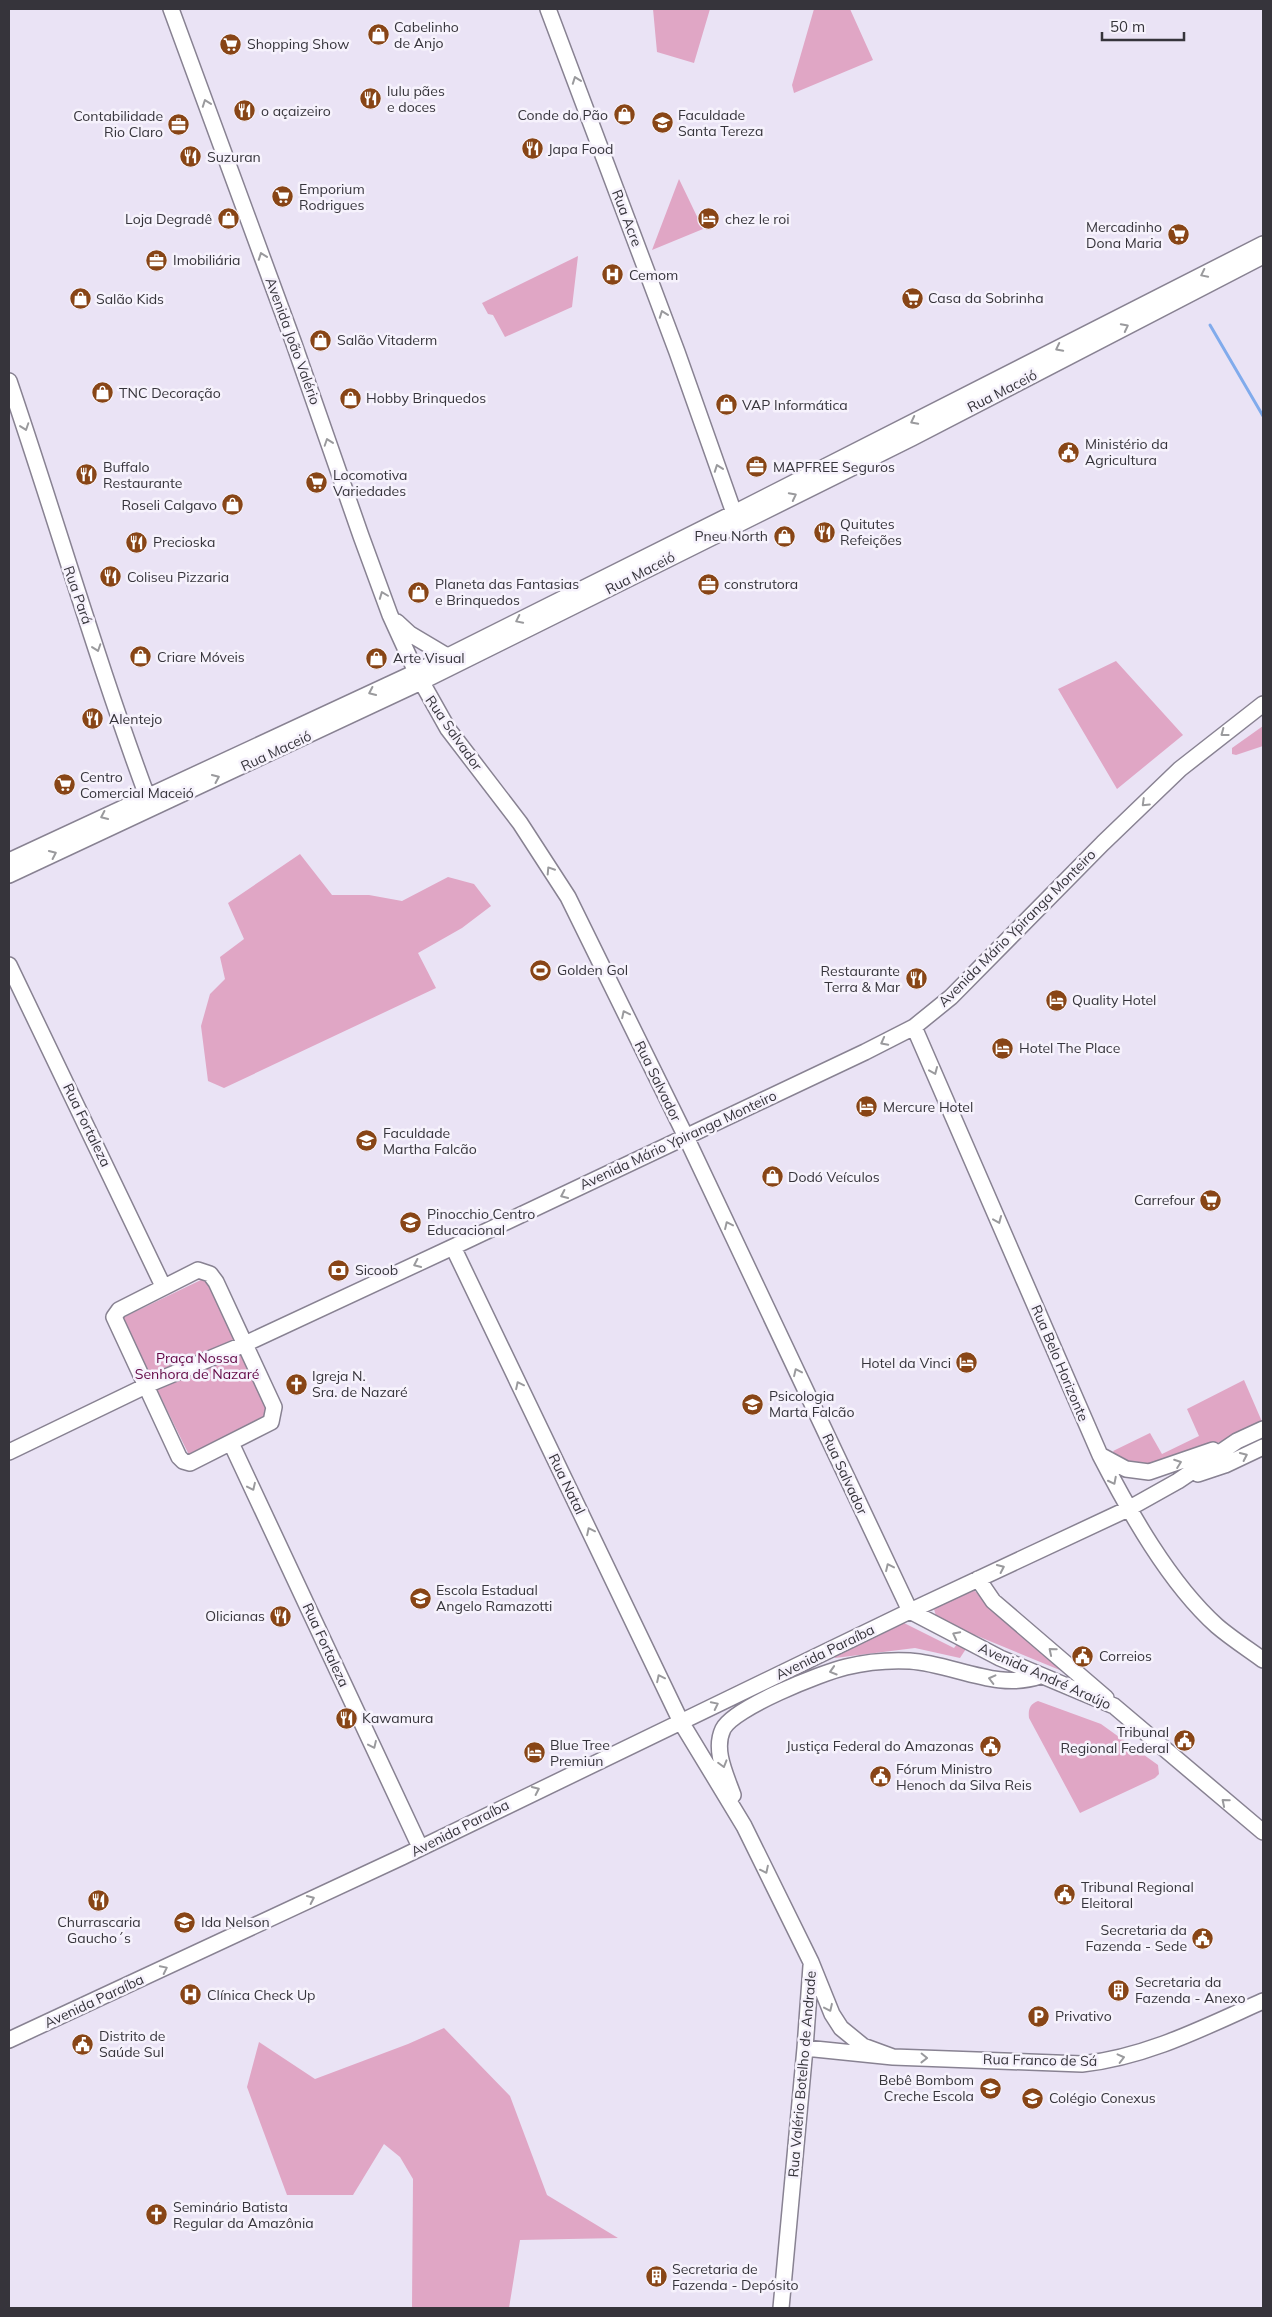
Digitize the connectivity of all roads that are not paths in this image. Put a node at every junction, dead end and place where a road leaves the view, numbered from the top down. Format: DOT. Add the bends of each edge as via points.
graph roads {
  1 [pos="171,9"];
  2 [pos="548,9"];
  3 [pos="1263,244"];
  4 [pos="1263,256"];
  5 [pos="9,381"];
  6 [pos="734,513"];
  7 [pos="390,615"];
  8 [pos="447,656"];
  9 [pos="418,677"];
  10 [pos="1263,704"];
  11 [pos="149,802"];
  12 [pos="9,861"];
  13 [pos="9,875"];
  14 [pos="9,965"];
  15 [pos="914,1026"];
  16 [pos="686,1136"];
  17 [pos="453,1247"];
  18 [pos="164,1286"];
  19 [pos="245,1344"];
  20 [pos="145,1386"];
  21 [pos="1263,1429"];
  22 [pos="1237,1442"];
  23 [pos="231,1443"];
  24 [pos="1263,1447"];
  25 [pos="9,1452"];
  26 [pos="1100,1455"];
  27 [pos="1178,1481"];
  28 [pos="1128,1509"];
  29 [pos="978,1579"];
  30 [pos="910,1611"];
  31 [pos="1263,1660"];
  32 [pos="1040,1676"];
  33 [pos="1114,1706"];
  34 [pos="681,1722"];
  35 [pos="744,1826"];
  36 [pos="1263,1832"];
  37 [pos="420,1848"];
  38 [pos="811,1962"];
  39 [pos="1263,2001"];
  40 [pos="9,2040"];
  41 [pos="806,2048"];
  42 [pos="893,2057"];
  43 [pos="780,2308"];
  7 -- 1 [label="main road, Avenida João Valério, one-way"];
  6 -- 2 [label="main road, Rua Acre, one-way"];
  3 -- 6 [label="main road, Rua Maceió, one-way"];
  9 -- 4 [label="main road, Rua Maceió, one-way" via="912,438"];
  5 -- 11 [label="main road, Rua Pará, one-way" via="67,564"];
  6 -- 8 [label="main road, Rua Maceió, one-way"];
  7 -- 8 [label="main road" via="410,634"];
  7 -- 9 [label="main road, Avenida João Valério"];
  8 -- 9 [label="main road, Rua Maceió"];
  9 -- 11 [label="main road, Rua Maceió"];
  16 -- 9 [label="main road, Rua Salvador, one-way" via="568,897 520,823 448,729"];
  10 -- 15 [label="main road, Avenida Mário Ypiranga Monteiro, one-way" via="1180,769 951,997"];
  11 -- 12 [label="main road, Rua Maceió, one-way"];
  13 -- 11 [label="main road, Rua Maceió, one-way"];
  14 -- 18 [label="main road, Rua Fortaleza"];
  15 -- 16 [label="main road, Avenida Mário Ypiranga Monteiro, one-way"];
  15 -- 26 [label="main road, Rua Belo Horizonte, one-way"];
  16 -- 17 [label="main road, Avenida Mário Ypiranga Monteiro, one-way"];
  30 -- 16 [label="main road, Rua Salvador, one-way"];
  17 -- 19 [label="main road, Avenida Mário Ypiranga Monteiro, one-way"];
  34 -- 17 [label="main road, Rua Natal, one-way"];
  18 -- 19 [label="main road" via="198,1270 210,1274"];
  18 -- 20 [label="main road" via="114,1314"];
  19 -- 20 [label="main road, Avenida Mário Ypiranga Monteiro"];
  19 -- 23 [label="main road" via="271,1398 274,1414 271,1422"];
  20 -- 23 [label="main road" via="183,1461 190,1463"];
  20 -- 25 [label="main road, Avenida Mário Ypiranga Monteiro"];
  21 -- 22 [label="main road"];
  26 -- 22 [label="main road, one-way" via="1126,1469 1149,1472"];
  22 -- 27 [label="main road"];
  23 -- 37 [label="main road, Rua Fortaleza, one-way"];
  27 -- 24 [label="main road, one-way" via="1225,1465"];
  26 -- 28 [label="main road, Rua Belo Horizonte, one-way"];
  27 -- 28 [label="main road, Avenida Paraíba"];
  29 -- 28 [label="main road, Avenida Paraíba, one-way"];
  28 -- 31 [label="main road, Rua Belo Horizonte" via="1196,1605 1216,1625"];
  29 -- 30 [label="main road, Avenida Paraíba"];
  33 -- 29 [label="main road, one-way" via="993,1601"];
  32 -- 30 [label="main road, Avenida André Araújo, one-way"];
  34 -- 30 [label="main road, Avenida Paraíba, one-way"];
  32 -- 33 [label="main road, Avenida André Araújo"];
  32 -- 35 [label="main road, one-way" via="1012,1682 909,1661 871,1663 829,1672 765,1700 727,1721 719,1741 726,1774"];
  36 -- 33 [label="main road, Avenida André Araújo, one-way"];
  34 -- 35 [label="main road, Rua Valério Botelho de Andrade"];
  37 -- 34 [label="main road, Avenida Paraíba, one-way"];
  35 -- 38 [label="main road, Rua Valério Botelho de Andrade, one-way"];
  40 -- 37 [label="main road, Avenida Paraíba, one-way"];
  38 -- 41 [label="main road, Rua Valério Botelho de Andrade"];
  38 -- 42 [label="main road, one-way" via="841,2028 863,2046"];
  42 -- 39 [label="main road, Rua Franco de Sá, one-way" via="1082,2064 1104,2062 1158,2046"];
  41 -- 42 [label="main road, Rua Franco de Sá"];
  41 -- 43 [label="main road, Rua Valério Botelho de Andrade"];
}
